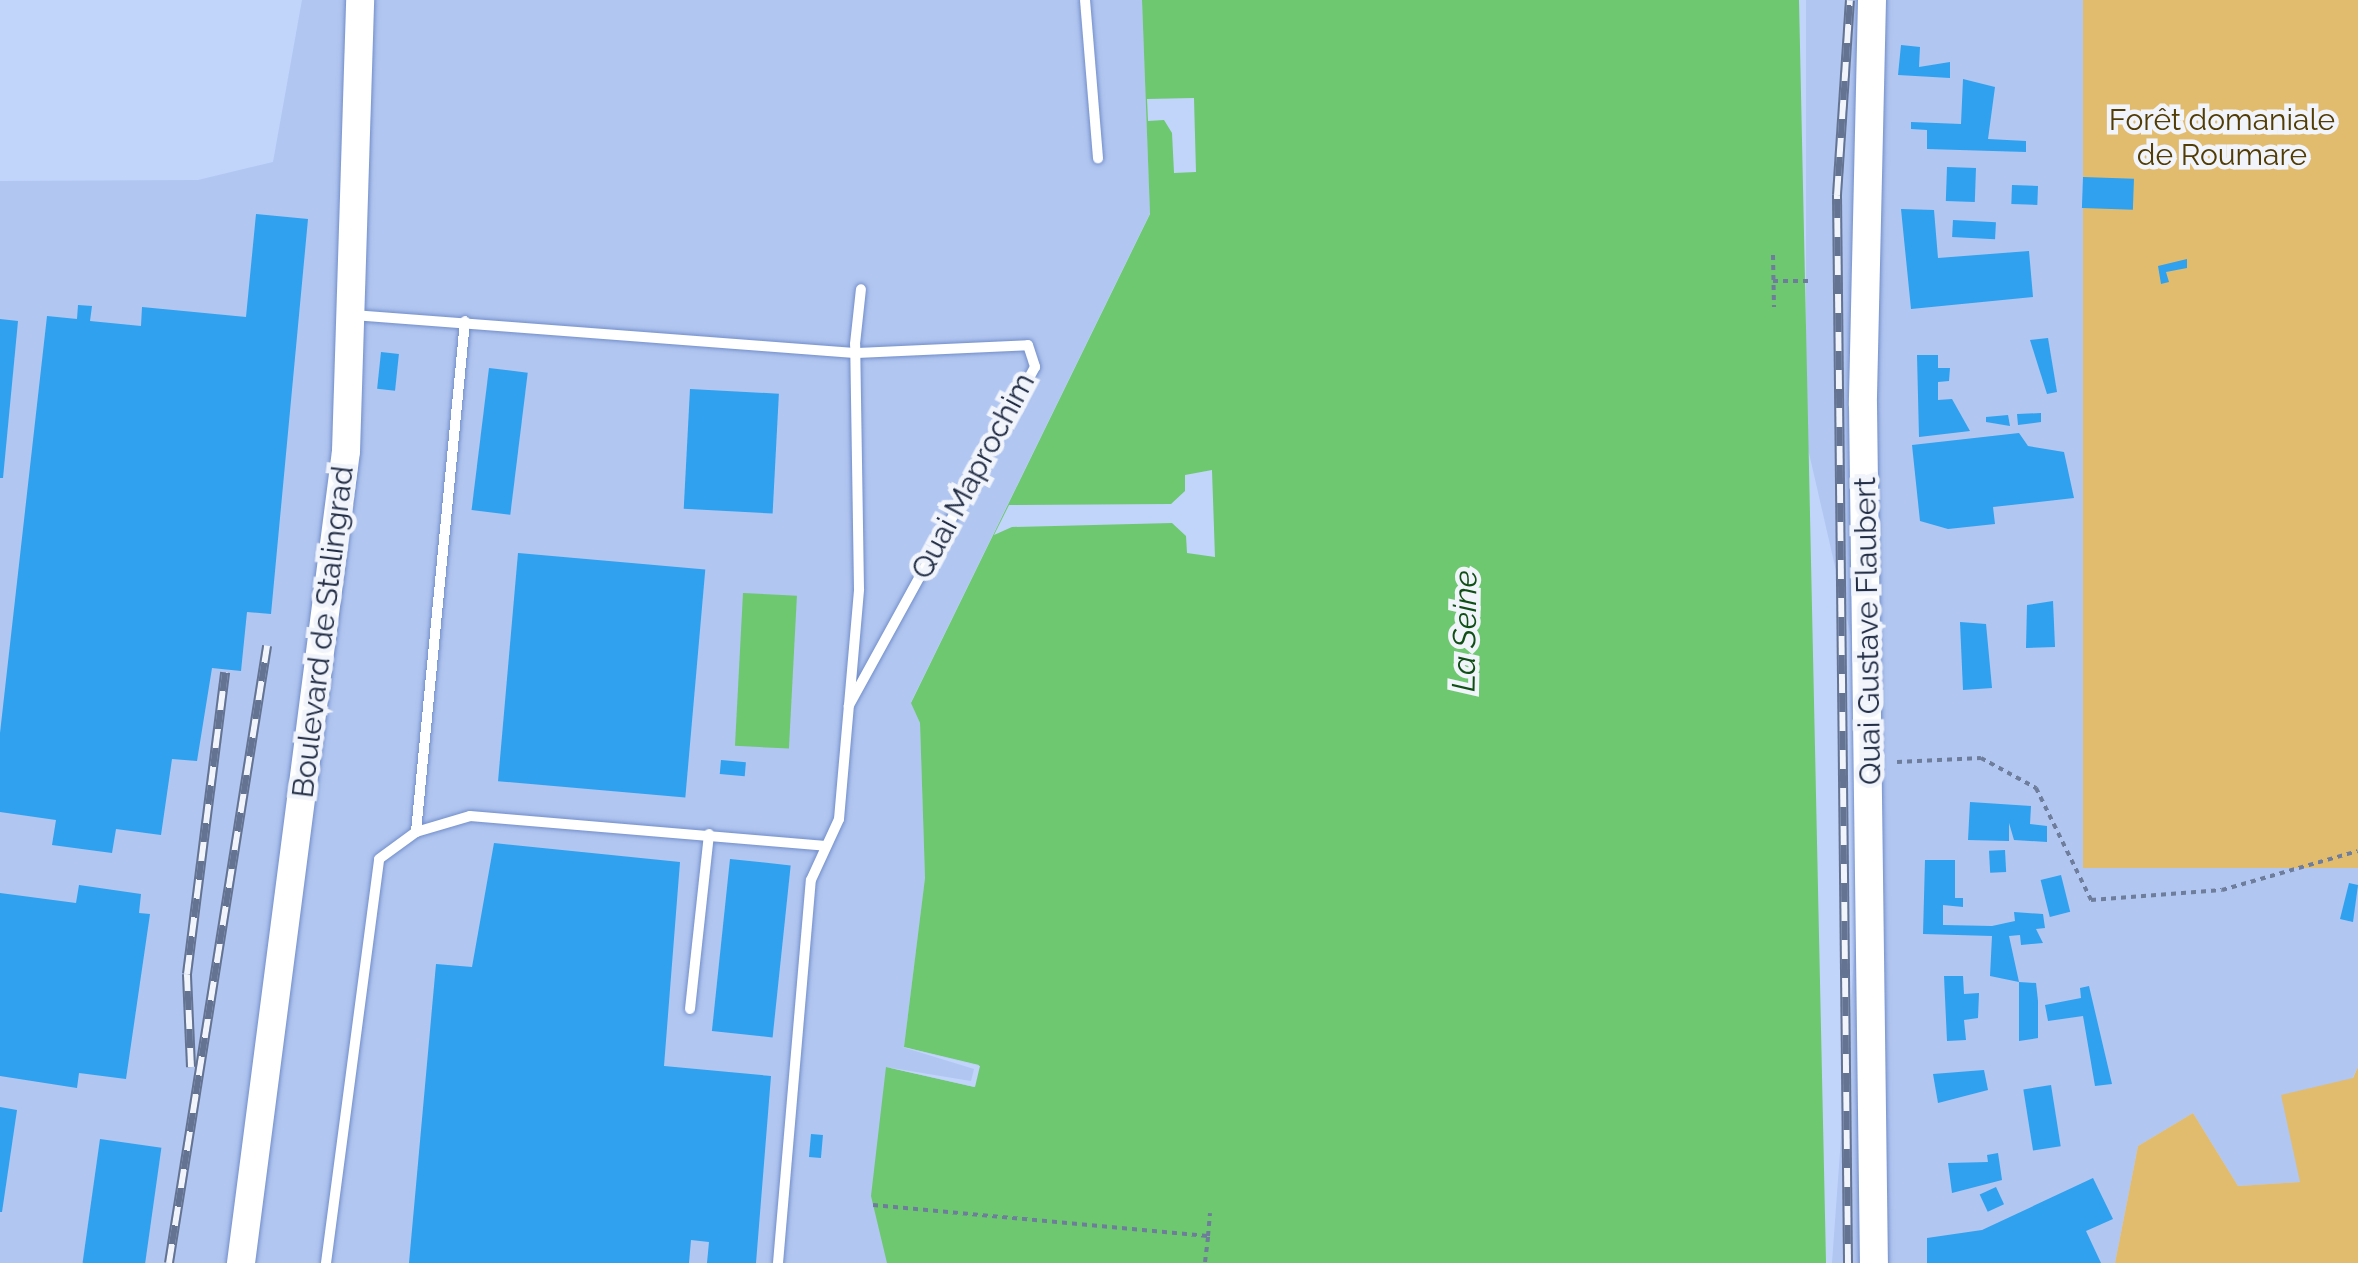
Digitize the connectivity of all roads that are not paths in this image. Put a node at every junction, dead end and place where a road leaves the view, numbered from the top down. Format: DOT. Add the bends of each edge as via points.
graph roads {
  1 [pos="360,0"];
  2 [pos="1086,0"];
  3 [pos="1872,0"];
  4 [pos="1098,158"];
  5 [pos="861,290"];
  6 [pos="353,315"];
  7 [pos="466,321"];
  8 [pos="855,354"];
  9 [pos="848,706"];
  10 [pos="416,832"];
  11 [pos="709,834"];
  12 [pos="826,846"];
  13 [pos="690,1009"];
  14 [pos="241,1262"];
  15 [pos="326,1263"];
  16 [pos="778,1263"];
  17 [pos="1874,1263"];
  1 -- 6 [label="main road, Boulevard de Stalingrad"];
  2 -- 4 [label="lane"];
  3 -- 17 [label="main road, Quai Gustave Flaubert" via="1863,405"];
  5 -- 8 [label="lane, Quai Maprochim"];
  6 -- 7 [label="lane, Quai Maprochim"];
  6 -- 14 [label="main road, Boulevard de Stalingrad" via="346,451"];
  7 -- 8 [label="lane, Quai Maprochim"];
  7 -- 10 [label="lane"];
  8 -- 9 [label="lane, Quai Maprochim" via="859,589"];
  8 -- 9 [label="lane, Quai Maprochim" via="1028,345 1035,367"];
  9 -- 12 [label="lane, Quai Maprochim" via="839,820"];
  10 -- 11 [label="lane" via="470,816"];
  10 -- 15 [label="lane" via="379,859"];
  11 -- 12 [label="lane"];
  11 -- 13 [label="lane"];
  12 -- 16 [label="lane, Quai Maprochim" via="811,880"];
}
